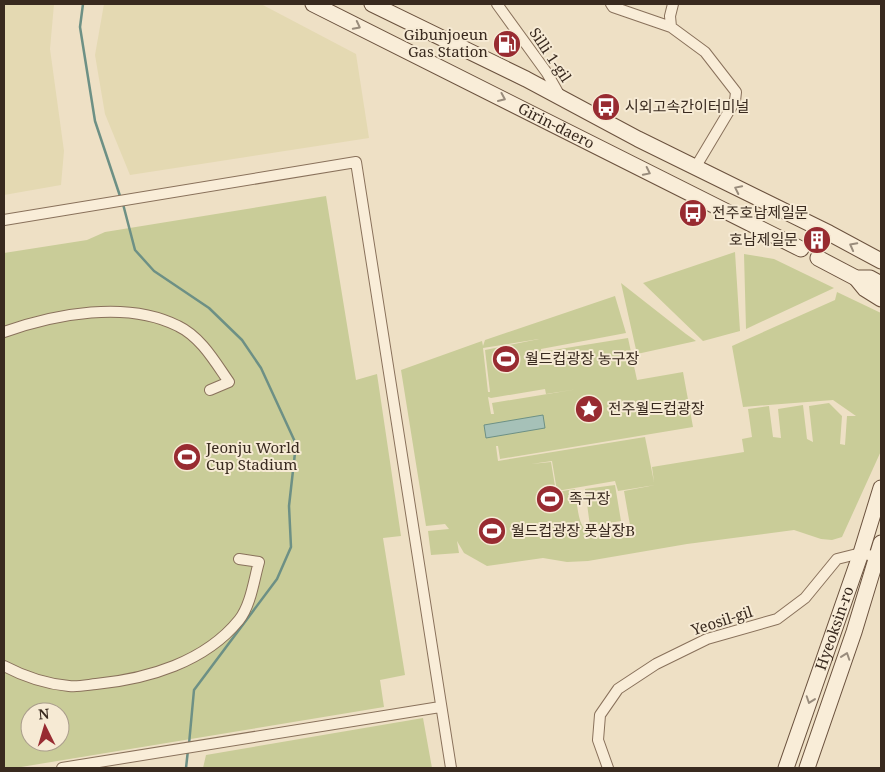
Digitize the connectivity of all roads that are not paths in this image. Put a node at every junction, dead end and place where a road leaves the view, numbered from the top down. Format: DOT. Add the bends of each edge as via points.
graph roads {
  1 [pos="313,4"];
  2 [pos="372,4"];
  3 [pos="496,4"];
  4 [pos="610,4"];
  5 [pos="673,4"];
  6 [pos="671,27"];
  7 [pos="562,98"];
  8 [pos="695,168"];
  9 [pos="4,220"];
  10 [pos="801,249"];
  11 [pos="818,258"];
  12 [pos="880,260"];
  13 [pos="856,278"];
  14 [pos="881,284"];
  15 [pos="881,300"];
  16 [pos="4,332"];
  17 [pos="210,390"];
  18 [pos="881,488"];
  19 [pos="879,550"];
  20 [pos="861,553"];
  21 [pos="239,559"];
  22 [pos="4,666"];
  23 [pos="440,707"];
  24 [pos="62,768"];
  25 [pos="450,768"];
  26 [pos="608,768"];
  27 [pos="786,768"];
  28 [pos="807,768"];
  1 -- 10 [label="street, Girin-daero, one-way"];
  2 -- 7 [label="street, Girin-daero"];
  3 -- 7 [label="street, Silli 1-gil"];
  4 -- 6 [label="street"];
  5 -- 6 [label="street"];
  6 -- 8 [label="street" via="704,52 736,92 735,101"];
  7 -- 8 [label="street, Girin-daero"];
  12 -- 8 [label="street, Girin-daero, one-way"];
  9 -- 23 [label="street" via="356,162"];
  11 -- 13 [label="street"];
  13 -- 14 [label="street" via="870,278"];
  13 -- 15 [label="street"];
  16 -- 17 [label="street" via="36,320 94,312 148,315 179,326 200,342 229,382"];
  18 -- 20 [label="street, Hyeoksin-ro"];
  19 -- 20 [label="street, Yeosil-gil"];
  28 -- 19 [label="street, Hyeoksin-ro, one-way"];
  20 -- 26 [label="street, Yeosil-gil" via="836,559 805,598 777,619 707,639 656,664 618,689 600,715 598,740"];
  20 -- 27 [label="street, Hyeoksin-ro, one-way"];
  21 -- 22 [label="street" via="259,562 241,618 224,636 190,658 159,672 124,681 70,686 23,676"];
  23 -- 24 [label="street"];
  23 -- 25 [label="street"];
}
